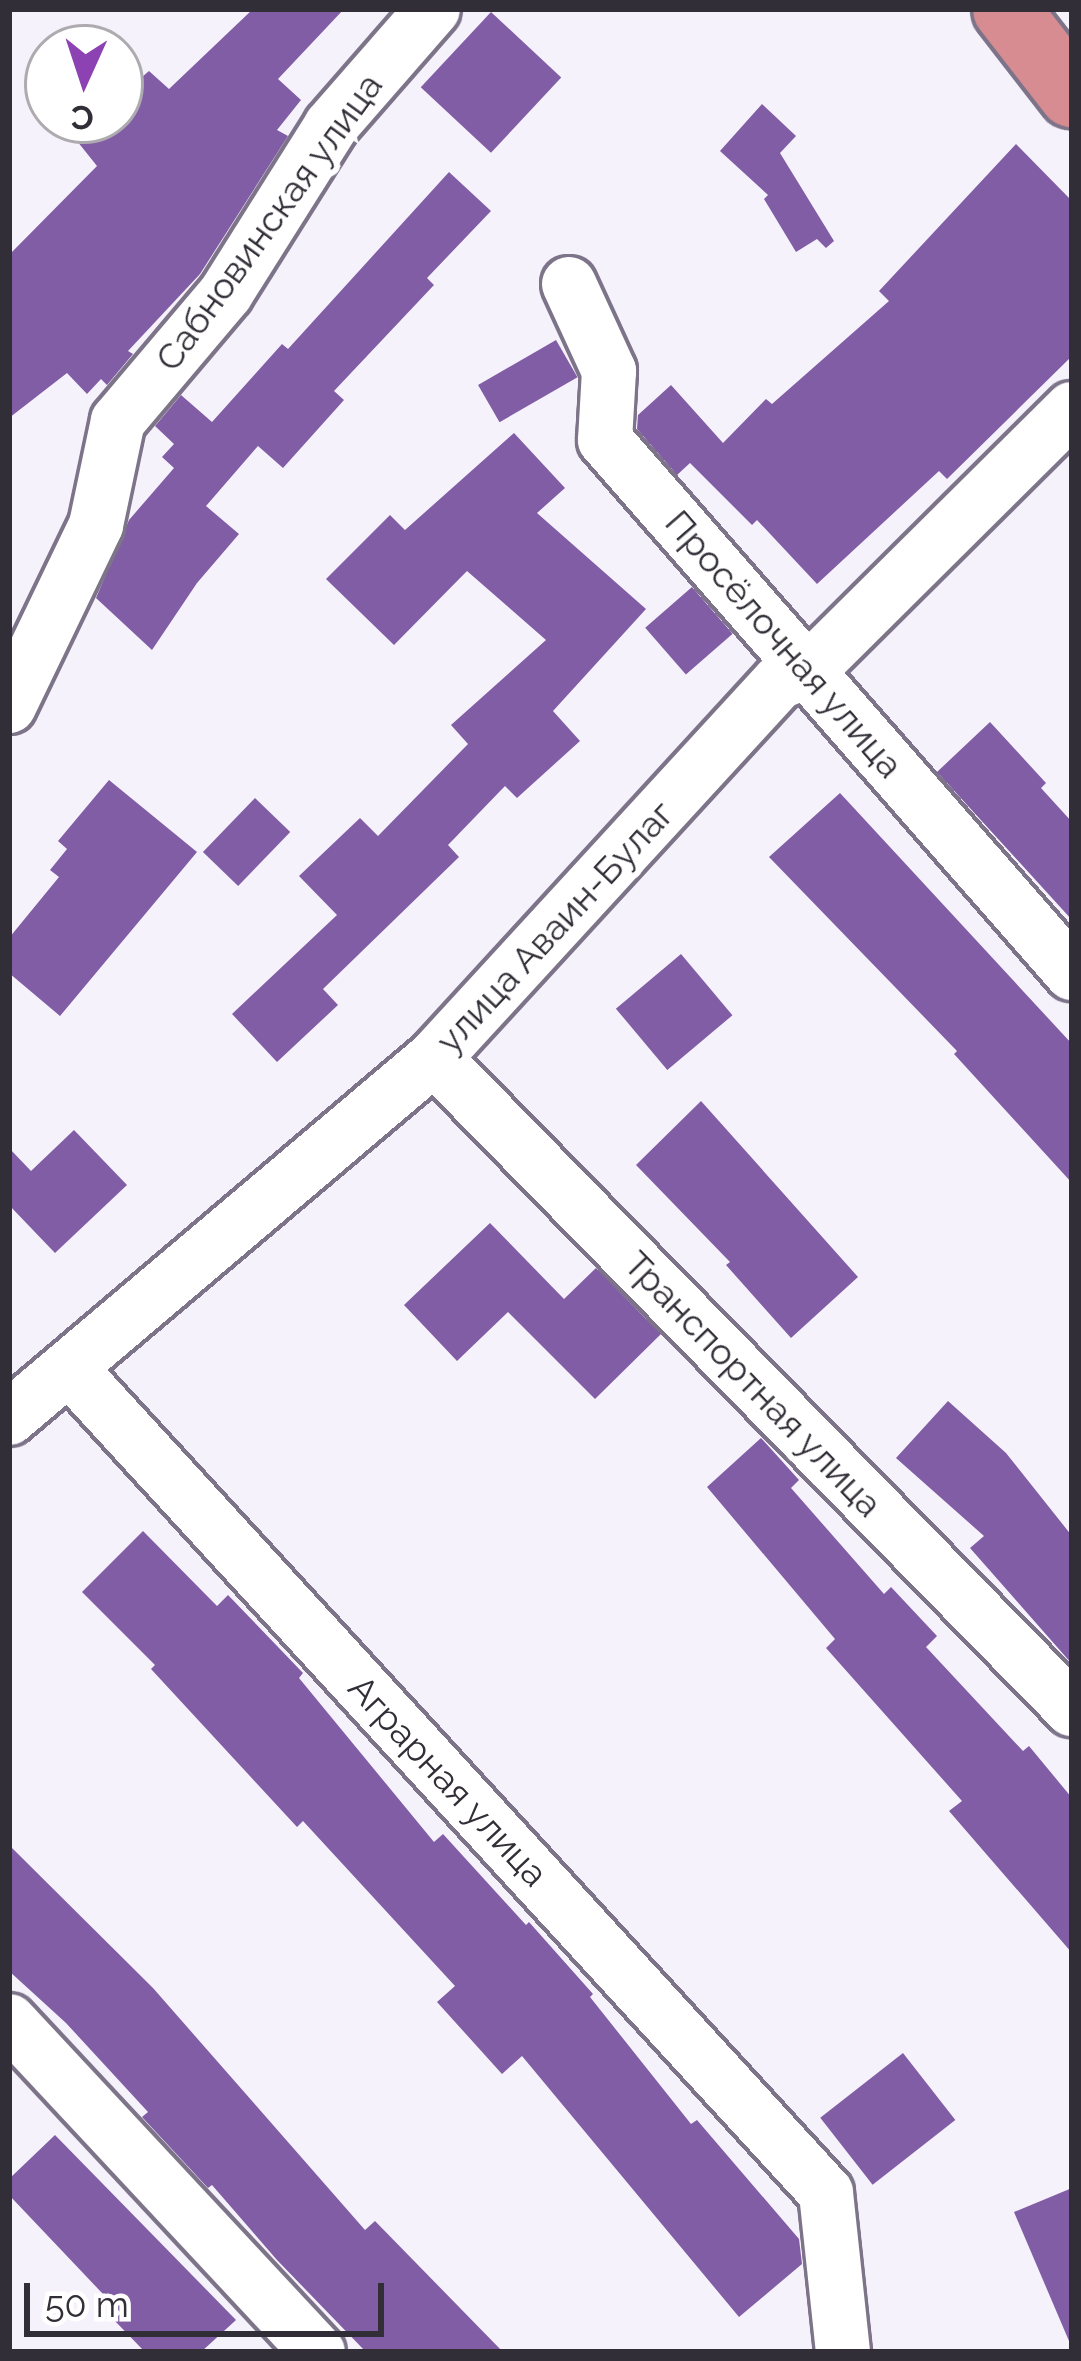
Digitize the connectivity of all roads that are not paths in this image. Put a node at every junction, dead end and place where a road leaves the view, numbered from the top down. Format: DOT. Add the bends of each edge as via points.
graph roads {
  1 [pos="433,9"];
  2 [pos="1006,9"];
  3 [pos="1072,94"];
  4 [pos="568,284"];
  5 [pos="1072,409"];
  6 [pos="808,671"];
  7 [pos="9,706"];
  8 [pos="1072,974"];
  9 [pos="434,1058"];
  10 [pos="70,1369"];
  11 [pos="9,1418"];
  12 [pos="1072,1709"];
  13 [pos="9,2021"];
  14 [pos="318,2352"];
  15 [pos="843,2352"];
  1 -- 7 [label="street, Сабновинская улица" via="331,126 226,293 118,421 96,525"];
  2 -- 3 [label="highway"];
  4 -- 6 [label="street, Просёлочная улица" via="609,371 605,440"];
  5 -- 6 [label="street, улица Аваин-Булаг"];
  6 -- 8 [label="street, Просёлочная улица"];
  6 -- 9 [label="street, улица Аваин-Булаг" via="779,682"];
  9 -- 10 [label="street, улица Аваин-Булаг"];
  9 -- 12 [label="street, Транспортная улица"];
  10 -- 11 [label="street, улица Аваин-Булаг"];
  10 -- 15 [label="street, Аграрная улица" via="826,2193"];
  13 -- 14 [label="street"];
}
